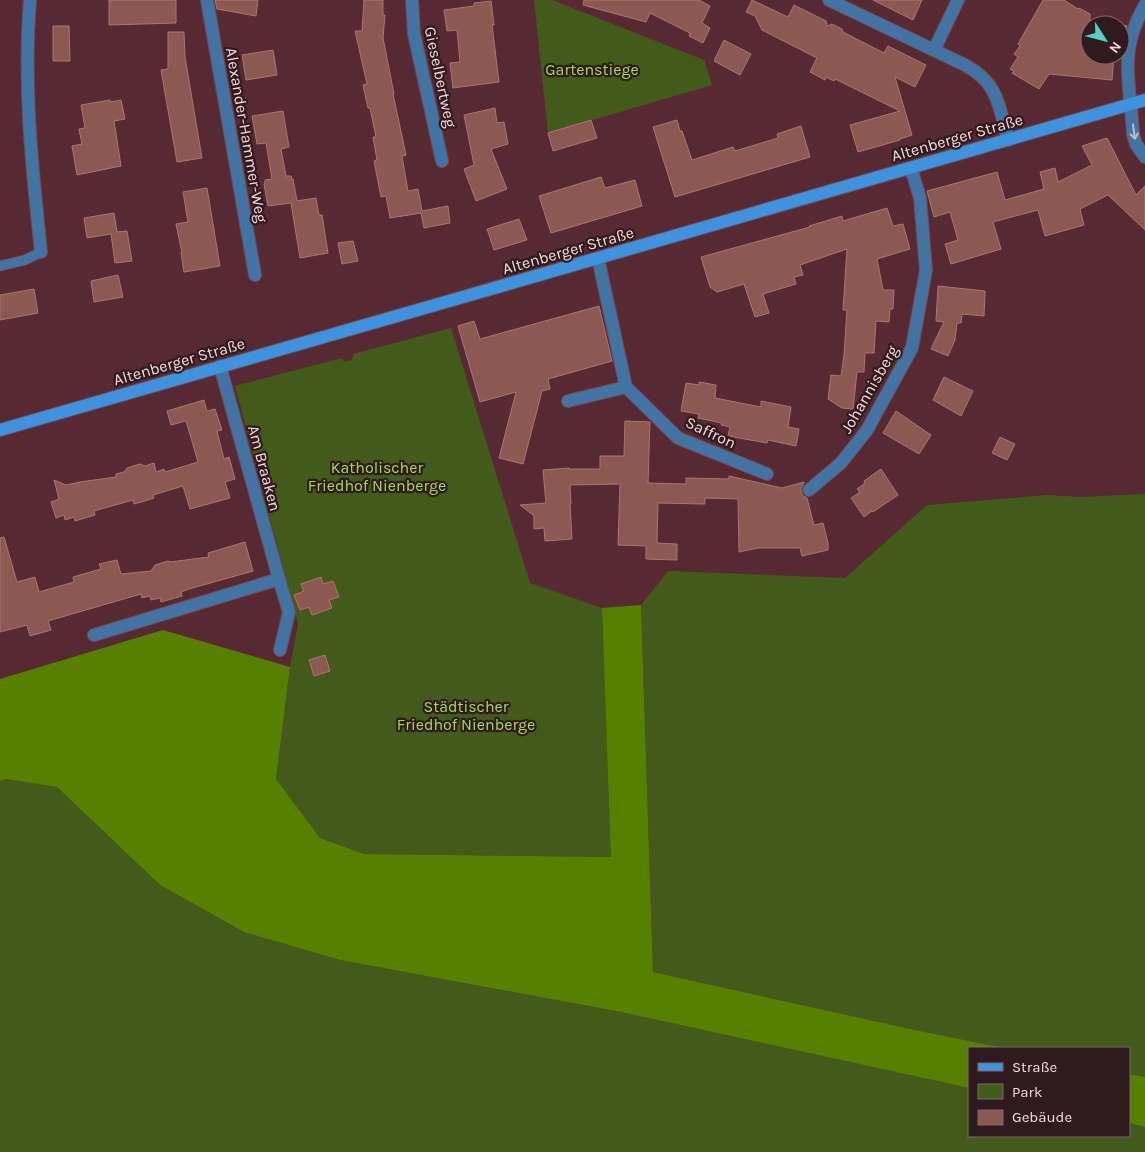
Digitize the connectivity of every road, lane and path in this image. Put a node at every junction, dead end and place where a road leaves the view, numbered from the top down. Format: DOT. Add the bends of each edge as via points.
graph roads {
  1 [pos="30,0"];
  2 [pos="207,0"];
  3 [pos="412,0"];
  4 [pos="829,0"];
  5 [pos="958,0"];
  6 [pos="1145,5"];
  7 [pos="934,50"];
  8 [pos="1145,100"];
  9 [pos="1131,104"];
  10 [pos="1008,140"];
  11 [pos="1145,157"];
  12 [pos="442,161"];
  13 [pos="911,168"];
  14 [pos="41,252"];
  15 [pos="598,258"];
  16 [pos="0,266"];
  17 [pos="255,275"];
  18 [pos="220,366"];
  19 [pos="626,387"];
  20 [pos="568,401"];
  21 [pos="0,430"];
  22 [pos="767,474"];
  23 [pos="809,490"];
  24 [pos="279,579"];
  25 [pos="94,635"];
  26 [pos="280,650"];
  1 -- 14 [label="street" via="27,79"];
  2 -- 17 [label="street, Alexander-Hammer-Weg"];
  3 -- 12 [label="street, Gieselbertweg" via="414,34"];
  4 -- 7 [label="street"];
  5 -- 7 [label="street"];
  6 -- 9 [label="street" via="1135,25 1127,67"];
  7 -- 10 [label="street" via="971,68 992,87"];
  8 -- 9 [label="main road, Altenberger Straße"];
  9 -- 10 [label="main road, Altenberger Straße"];
  9 -- 11 [label="street, one-way" via="1133,134"];
  10 -- 13 [label="main road, Altenberger Straße"];
  13 -- 15 [label="main road, Altenberger Straße"];
  13 -- 23 [label="street, Johannisberg" via="920,198 926,270 912,348 867,430 841,463"];
  14 -- 16 [label="lane"];
  15 -- 18 [label="main road, Altenberger Straße"];
  15 -- 19 [label="street"];
  18 -- 21 [label="main road, Altenberger Straße"];
  18 -- 24 [label="street, Am Braaken"];
  19 -- 20 [label="street"];
  19 -- 22 [label="street, Saffron" via="678,438"];
  24 -- 25 [label="street"];
  24 -- 26 [label="street, Am Braaken" via="289,612"];
}
